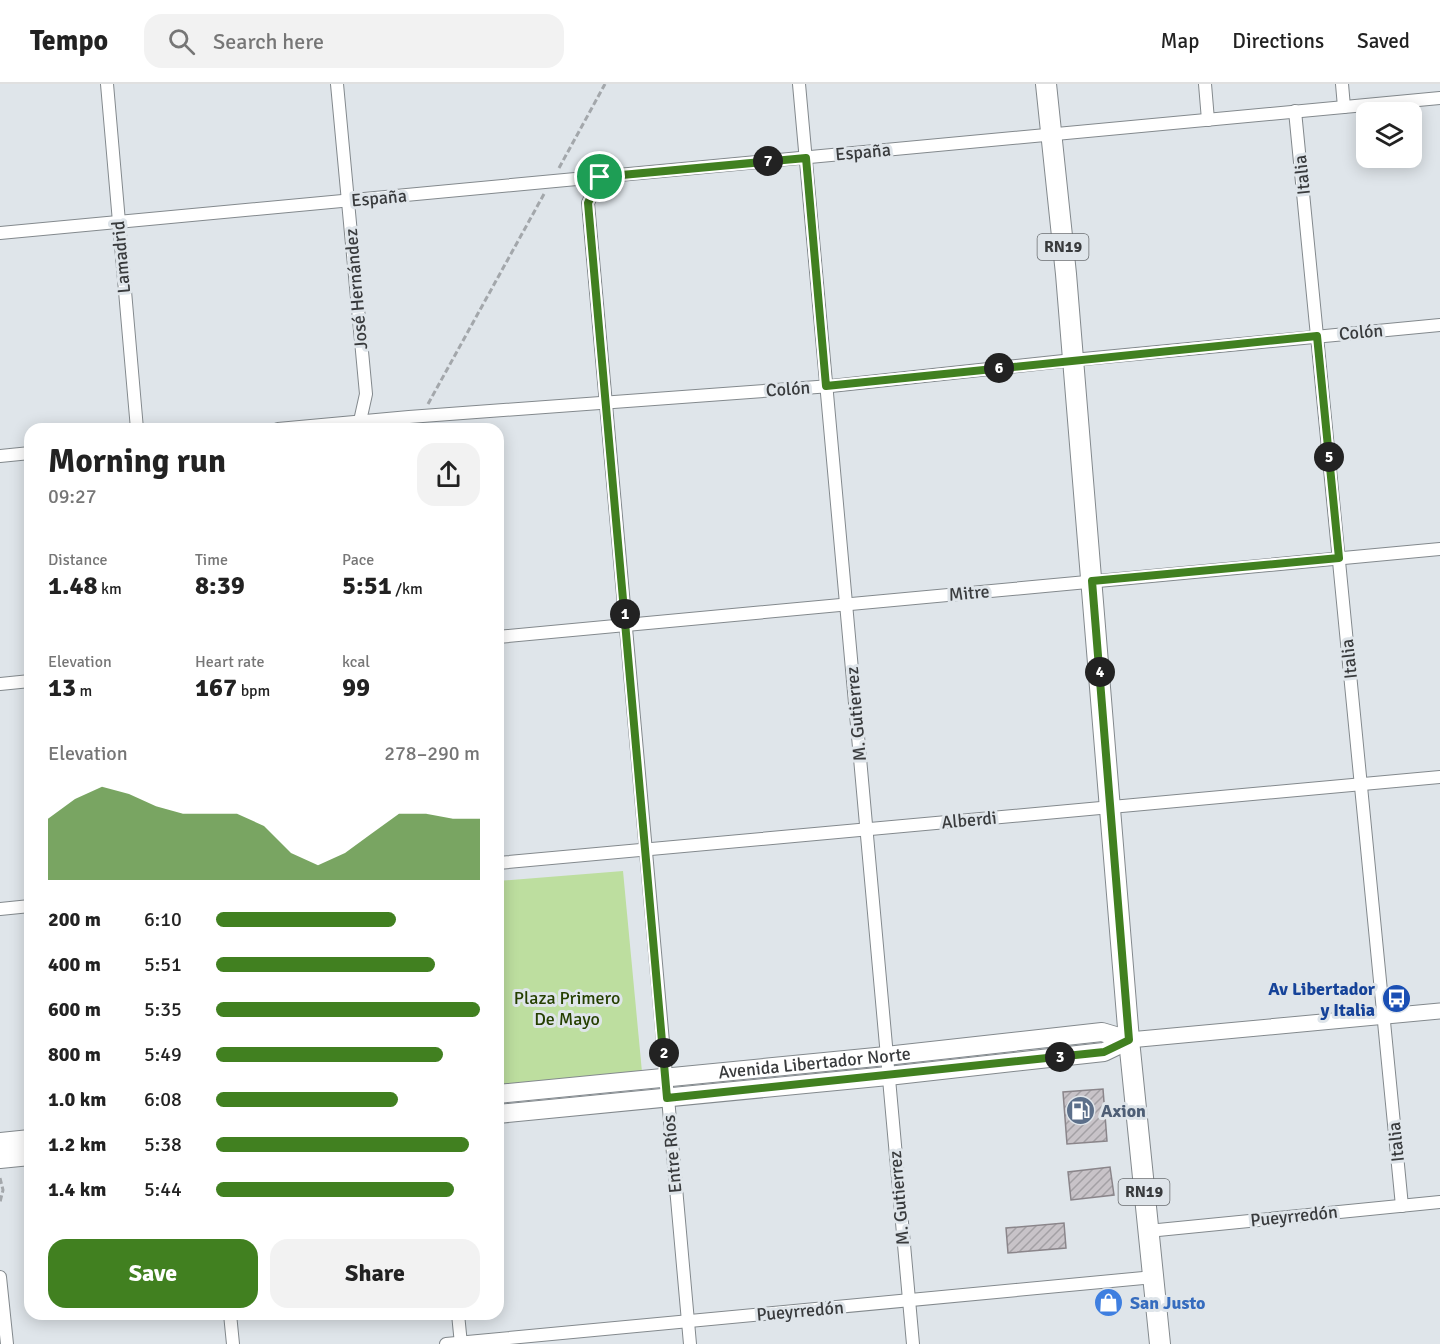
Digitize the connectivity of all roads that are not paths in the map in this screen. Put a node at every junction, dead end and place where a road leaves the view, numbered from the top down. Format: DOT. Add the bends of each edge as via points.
graph roads {
  1 [pos="106,84"];
  2 [pos="337,84"];
  3 [pos="799,84"];
  4 [pos="1047,84"];
  5 [pos="1205,84"];
  6 [pos="1342,84"];
  7 [pos="1440,98"];
  8 [pos="1344,107"];
  9 [pos="1295,111"];
  10 [pos="1208,120"];
  11 [pos="1051,134"];
  12 [pos="806,158"];
  13 [pos="600,177"];
  14 [pos="347,201"];
  15 [pos="118,222"];
  16 [pos="0,233"];
  17 [pos="1440,325"];
  18 [pos="1317,336"];
  19 [pos="1073,360"];
  20 [pos="826,386"];
  21 [pos="606,402"];
  22 [pos="360,421"];
  23 [pos="136,423"];
  24 [pos="340,423"];
  25 [pos="24,454"];
  26 [pos="0,456"];
  27 [pos="1440,549"];
  28 [pos="1339,558"];
  29 [pos="1092,581"];
  30 [pos="846,604"];
  31 [pos="626,625"];
  32 [pos="504,636"];
  33 [pos="24,682"];
  34 [pos="0,684"];
  35 [pos="1440,777"];
  36 [pos="1361,784"];
  37 [pos="1110,807"];
  38 [pos="866,830"];
  39 [pos="646,850"];
  40 [pos="504,862"];
  41 [pos="24,907"];
  42 [pos="0,909"];
  43 [pos="1440,1011"];
  44 [pos="1383,1017"];
  45 [pos="1129,1040"];
  46 [pos="886,1056"];
  47 [pos="888,1076"];
  48 [pos="666,1078"];
  49 [pos="504,1093"];
  50 [pos="667,1098"];
  51 [pos="504,1113"];
  52 [pos="24,1140"];
  53 [pos="0,1142"];
  54 [pos="24,1157"];
  55 [pos="0,1160"];
  56 [pos="1440,1202"];
  57 [pos="1402,1206"];
  58 [pos="1148,1231"];
  59 [pos="0,1277"];
  60 [pos="1154,1277"];
  61 [pos="909,1301"];
  62 [pos="231,1320"];
  63 [pos="458,1320"];
  64 [pos="688,1321"];
  65 [pos="460,1343"];
  66 [pos="7,1344"];
  67 [pos="233,1344"];
  68 [pos="446,1344"];
  69 [pos="690,1344"];
  70 [pos="913,1344"];
  71 [pos="1160,1344"];
  1 -- 15 [label="street, Lamadrid"];
  2 -- 14 [label="street, José Hernández"];
  3 -- 12 [label="street, M. Gutierrez"];
  4 -- 11 [label="main road, RN19"];
  5 -- 10 [label="street"];
  6 -- 8 [label="street"];
  7 -- 8 [label="street, España"];
  8 -- 9 [label="street, España"];
  9 -- 10 [label="street, España"];
  9 -- 18 [label="street, Italia"];
  10 -- 11 [label="street, España"];
  11 -- 12 [label="street, España"];
  11 -- 19 [label="main road, RN19"];
  12 -- 13 [label="street, España"];
  12 -- 20 [label="street, M. Gutierrez"];
  13 -- 14 [label="street, España"];
  13 -- 21 [label="street, Entre Ríos" via="588,203"];
  14 -- 15 [label="street, España"];
  14 -- 22 [label="street, José Hernández" via="366,393"];
  15 -- 16 [label="street, España"];
  15 -- 23 [label="street, Lamadrid"];
  17 -- 18 [label="street, Colón"];
  18 -- 19 [label="street, Colón"];
  18 -- 28 [label="street, Italia"];
  19 -- 20 [label="street, Colón"];
  19 -- 29 [label="main road, RN19"];
  20 -- 21 [label="street, Colón"];
  20 -- 30 [label="street, M. Gutierrez"];
  21 -- 22 [label="street, Colón"];
  21 -- 31 [label="street, Entre Ríos"];
  22 -- 24 [label="street, Colón"];
  25 -- 26 [label="street"];
  27 -- 28 [label="street, Mitre"];
  28 -- 29 [label="street, Mitre"];
  28 -- 36 [label="street, Italia"];
  29 -- 30 [label="street, Mitre"];
  29 -- 37 [label="main road, RN19"];
  30 -- 31 [label="street, Mitre"];
  30 -- 38 [label="street, M. Gutierrez"];
  31 -- 32 [label="street, Mitre"];
  31 -- 39 [label="street, Entre Ríos"];
  33 -- 34 [label="street"];
  35 -- 36 [label="street, Alberdi"];
  36 -- 37 [label="street, Alberdi"];
  36 -- 44 [label="street, Italia"];
  37 -- 38 [label="street, Alberdi"];
  37 -- 45 [label="main road, RN19"];
  38 -- 39 [label="street, Alberdi"];
  38 -- 46 [label="street, M. Gutierrez"];
  39 -- 40 [label="street, Alberdi"];
  39 -- 48 [label="street, Entre Ríos"];
  41 -- 42 [label="street"];
  43 -- 44 [label="street, Avenida Libertador Norte"];
  44 -- 45 [label="street, Avenida Libertador Norte"];
  44 -- 57 [label="street, Italia"];
  45 -- 46 [label="main road, Avenida Libertador Norte" via="1102,1032"];
  45 -- 47 [label="main road, Avenida Libertador Norte" via="1104,1052"];
  45 -- 58 [label="main road, RN19"];
  46 -- 47 [label="street, M. Gutierrez"];
  46 -- 48 [label="main road, Avenida Libertador Norte"];
  47 -- 50 [label="main road, Avenida Libertador Norte"];
  47 -- 61 [label="street, M. Gutierrez"];
  48 -- 49 [label="main road, Avenida Libertador Norte"];
  48 -- 50 [label="street, Entre Ríos"];
  50 -- 51 [label="main road, Avenida Libertador Norte"];
  50 -- 64 [label="street, Entre Ríos"];
  52 -- 53 [label="main road"];
  54 -- 55 [label="main road"];
  56 -- 57 [label="street, Pueyrredón"];
  57 -- 58 [label="street, Pueyrredón"];
  58 -- 60 [label="main road, RN19"];
  59 -- 66 [label="street"];
  60 -- 61 [label="street, Pueyrredón"];
  60 -- 71 [label="main road, RN19"];
  61 -- 64 [label="street, Pueyrredón"];
  61 -- 70 [label="street, M. Gutierrez"];
  62 -- 67 [label="street"];
  63 -- 65 [label="street"];
  64 -- 65 [label="street, Pueyrredón"];
  64 -- 69 [label="street, Entre Ríos"];
  65 -- 68 [label="street, Pueyrredón"];
}
